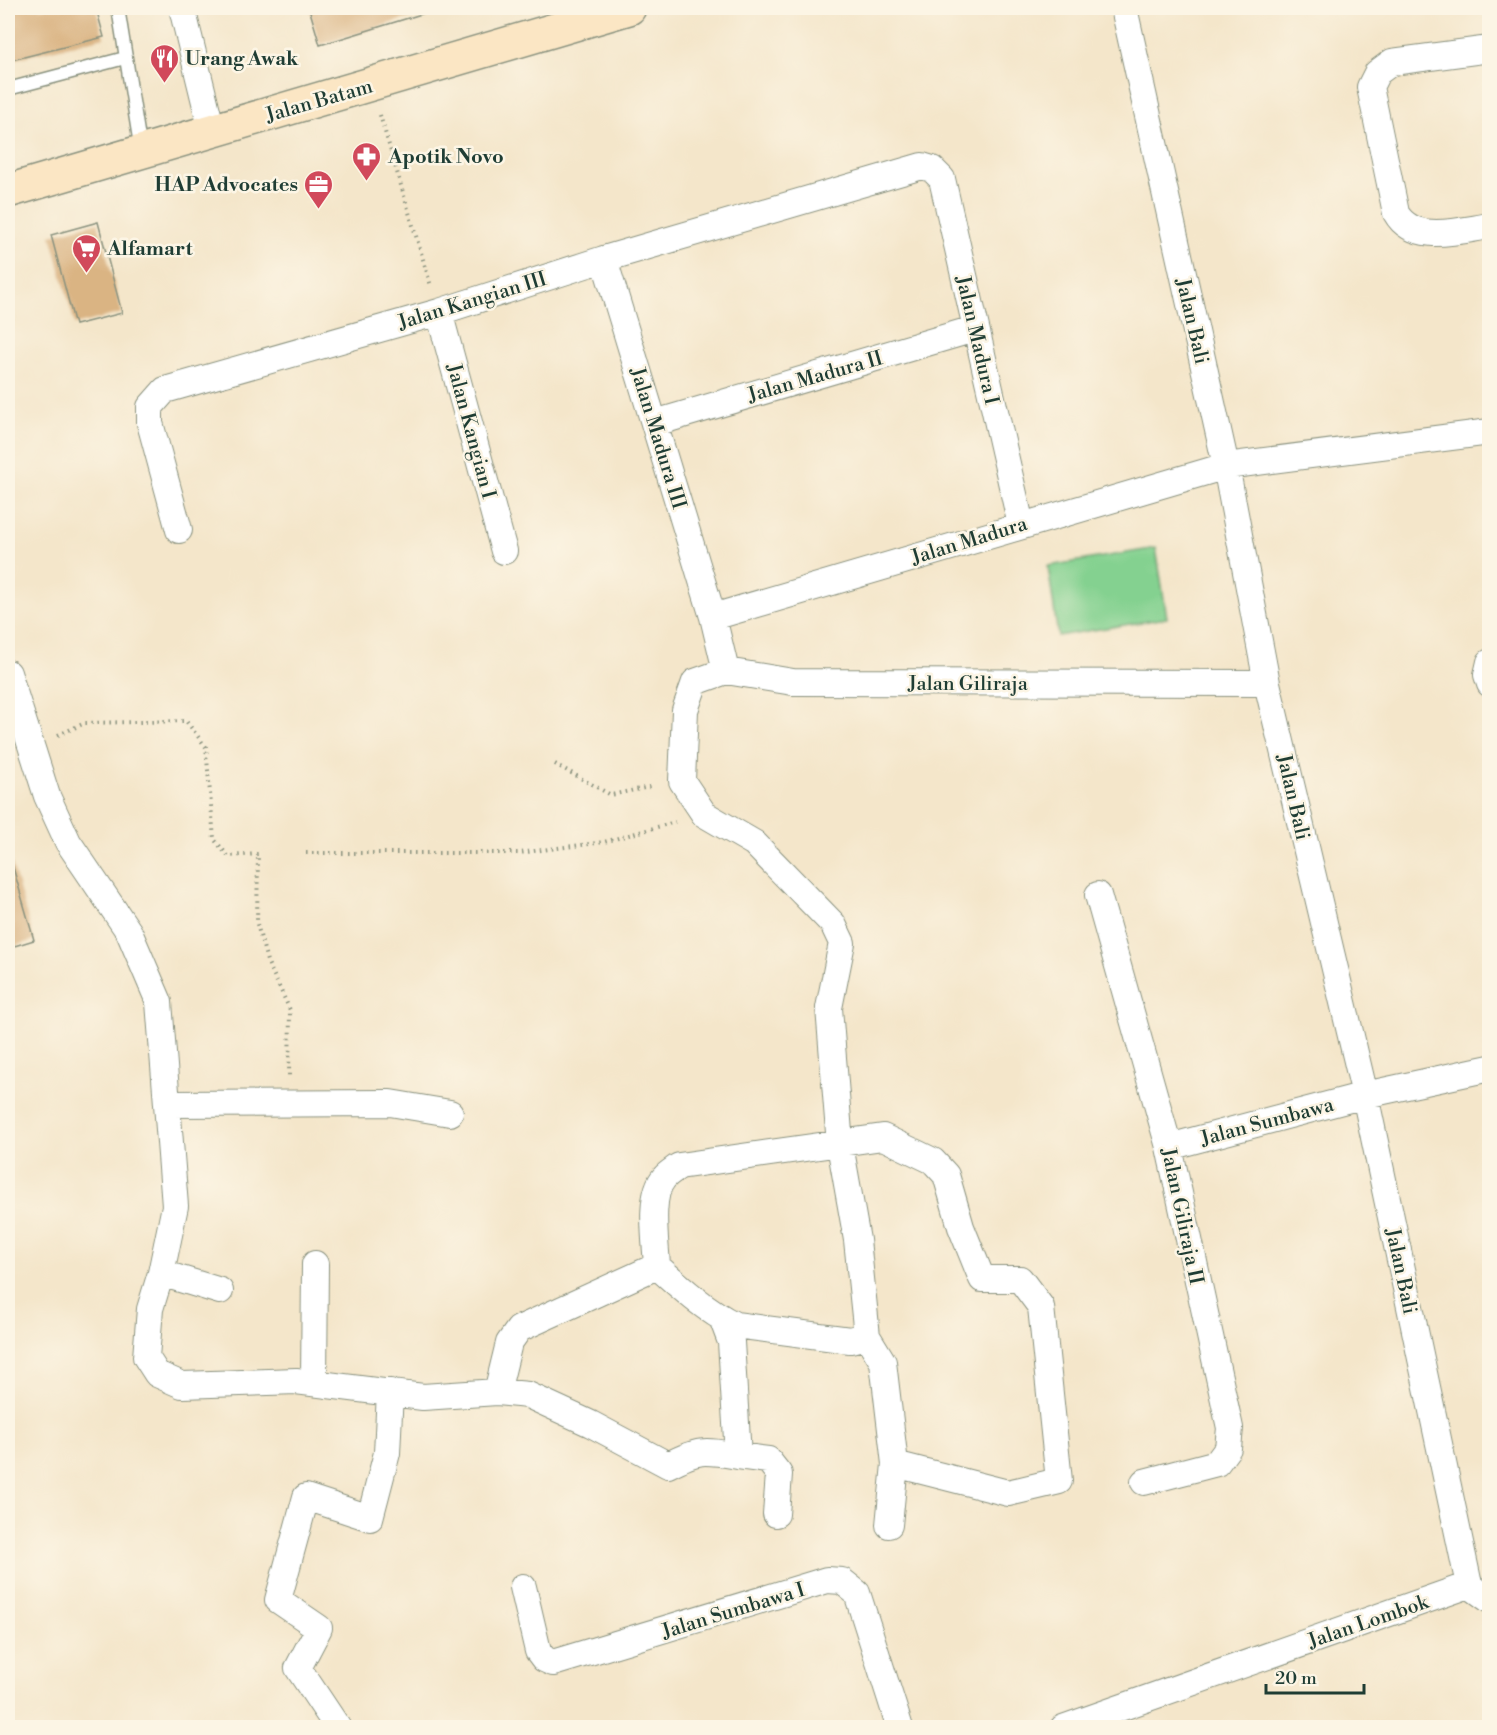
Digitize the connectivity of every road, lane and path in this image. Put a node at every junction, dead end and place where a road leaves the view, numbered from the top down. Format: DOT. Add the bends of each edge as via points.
graph roads {
  1 [pos="118,8"];
  2 [pos="182,8"];
  3 [pos="629,8"];
  4 [pos="1124,8"];
  5 [pos="1490,49"];
  6 [pos="125,57"];
  7 [pos="372,85"];
  8 [pos="8,88"];
  9 [pos="212,131"];
  10 [pos="141,152"];
  11 [pos="922,166"];
  12 [pos="8,191"];
  13 [pos="1490,226"];
  14 [pos="604,259"];
  15 [pos="439,312"];
  16 [pos="974,329"];
  17 [pos="655,423"];
  18 [pos="1490,432"];
  19 [pos="1226,466"];
  20 [pos="1021,525"];
  21 [pos="179,530"];
  22 [pos="504,551"];
  23 [pos="713,617"];
  24 [pos="1490,662"];
  25 [pos="726,671"];
  26 [pos="8,673"];
  27 [pos="1267,683"];
  28 [pos="1490,684"];
  29 [pos="30,746"];
  30 [pos="555,764"];
  31 [pos="682,781"];
  32 [pos="704,814"];
  33 [pos="306,853"];
  34 [pos="1098,895"];
  35 [pos="1490,1068"];
  36 [pos="1365,1095"];
  37 [pos="288,1103"];
  38 [pos="169,1104"];
  39 [pos="450,1113"];
  40 [pos="840,1145"];
  41 [pos="1169,1147"];
  42 [pos="315,1264"];
  43 [pos="657,1266"];
  44 [pos="161,1273"];
  45 [pos="220,1291"];
  46 [pos="722,1318"];
  47 [pos="867,1336"];
  48 [pos="314,1382"];
  49 [pos="390,1392"];
  50 [pos="497,1392"];
  51 [pos="738,1456"];
  52 [pos="896,1464"];
  53 [pos="1144,1482"];
  54 [pos="776,1514"];
  55 [pos="888,1525"];
  56 [pos="1469,1585"];
  57 [pos="523,1587"];
  58 [pos="1490,1600"];
  59 [pos="338,1728"];
  60 [pos="900,1728"];
  61 [pos="1063,1728"];
  1 -- 6 [label="lane"];
  2 -- 9 [label="street"];
  3 -- 7 [label="street, Jalan Batam"];
  4 -- 19 [label="street, Jalan Bali"];
  5 -- 13 [label="street" via="1392,62 1377,73 1370,87 1401,222 1434,233"];
  6 -- 8 [label="lane"];
  6 -- 10 [label="lane"];
  7 -- 9 [label="street, Jalan Batam"];
  7 -- 15 [label="path"];
  9 -- 10 [label="street, Jalan Batam"];
  10 -- 12 [label="street, Jalan Batam"];
  11 -- 14 [label="street, Jalan Kangian III"];
  11 -- 16 [label="street, Jalan Madura I" via="942,179"];
  14 -- 15 [label="street, Jalan Kangian III"];
  14 -- 17 [label="street, Jalan Madura III"];
  15 -- 21 [label="street, Jalan Kangian III" via="165,390 150,407 150,423"];
  15 -- 22 [label="street, Jalan Kangian I"];
  16 -- 17 [label="street, Jalan Madura II"];
  16 -- 20 [label="street, Jalan Madura I"];
  17 -- 23 [label="street, Jalan Madura III"];
  18 -- 19 [label="street, Jalan Madura"];
  19 -- 20 [label="street, Jalan Madura"];
  19 -- 27 [label="street, Jalan Bali"];
  20 -- 23 [label="street, Jalan Madura"];
  23 -- 25 [label="street"];
  24 -- 28 [label="street"];
  25 -- 27 [label="street, Jalan Giliraja" via="794,682"];
  25 -- 31 [label="street" via="695,682 685,710"];
  26 -- 29 [label="street"];
  27 -- 36 [label="street, Jalan Bali"];
  29 -- 37 [label="path" via="85,723 186,721 206,747 214,839 228,856 258,854 257,924 267,961 290,1010"];
  29 -- 38 [label="street" via="68,842 129,932 159,1002"];
  30 -- 31 [label="path" via="611,795"];
  31 -- 32 [label="street"];
  32 -- 33 [label="path" via="604,842 519,853"];
  32 -- 40 [label="street" via="754,843 833,924 842,944 829,1008"];
  34 -- 41 [label="street, Jalan Giliraja II"];
  35 -- 36 [label="street, Jalan Sumbawa"];
  36 -- 41 [label="street, Jalan Sumbawa"];
  36 -- 56 [label="street, Jalan Bali"];
  37 -- 38 [label="street"];
  37 -- 39 [label="street" via="390,1102"];
  38 -- 44 [label="street" via="175,1206"];
  40 -- 43 [label="street" via="679,1166 658,1188"];
  40 -- 47 [label="street" via="857,1240"];
  40 -- 52 [label="street" via="883,1137 933,1161 946,1175 982,1279 1020,1279 1041,1307 1059,1481 1008,1492"];
  41 -- 53 [label="street, Jalan Giliraja II" via="1230,1428 1228,1448 1217,1463"];
  42 -- 48 [label="street"];
  43 -- 46 [label="street"];
  43 -- 50 [label="street" via="519,1329 509,1343"];
  44 -- 45 [label="street"];
  44 -- 48 [label="street" via="150,1309 146,1357 158,1374 182,1385"];
  46 -- 47 [label="street" via="735,1325 850,1340"];
  46 -- 51 [label="street" via="731,1342"];
  47 -- 52 [label="street" via="883,1362"];
  48 -- 49 [label="street"];
  49 -- 50 [label="street" via="423,1397"];
  49 -- 59 [label="street" via="387,1453 370,1518 306,1497 278,1600 319,1628 298,1668"];
  50 -- 51 [label="street" via="528,1395 668,1466 705,1450"];
  51 -- 54 [label="street" via="768,1460 779,1474"];
  52 -- 55 [label="street"];
  56 -- 58 [label="street"];
  56 -- 61 [label="street, Jalan Lombok"];
  57 -- 60 [label="street, Jalan Sumbawa I" via="538,1651 553,1663 827,1580 842,1581 857,1593"];
}
